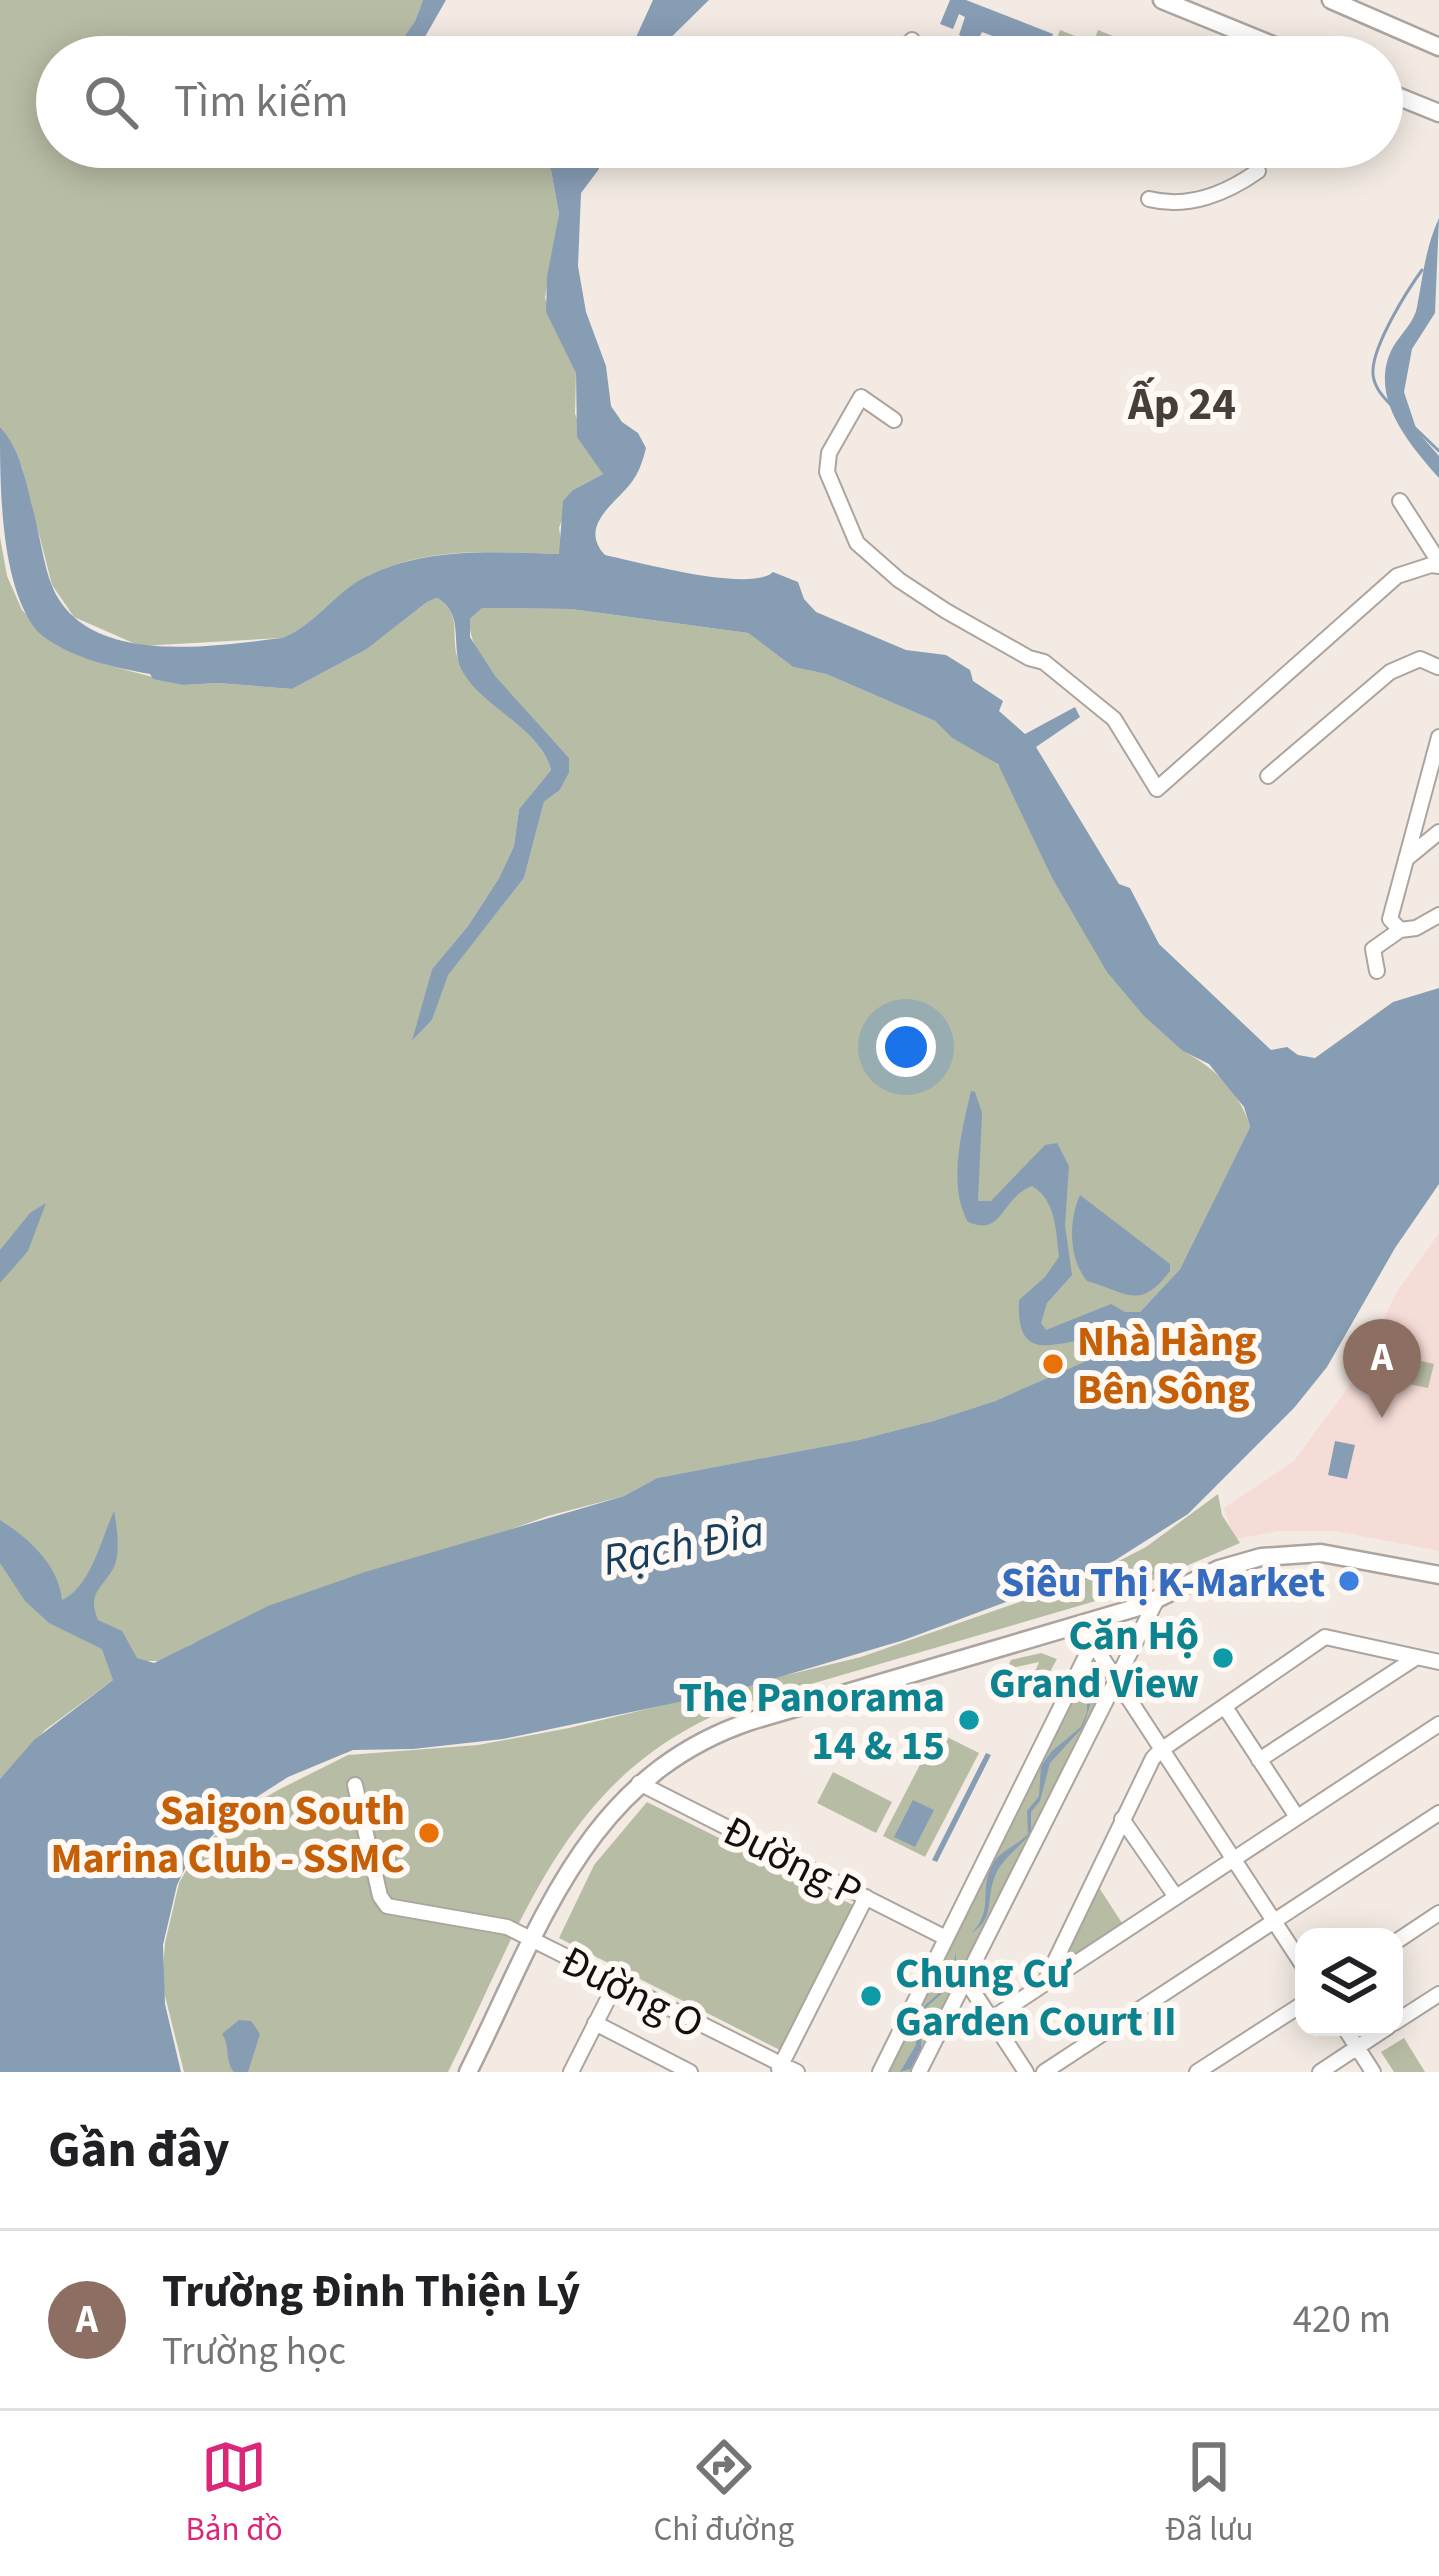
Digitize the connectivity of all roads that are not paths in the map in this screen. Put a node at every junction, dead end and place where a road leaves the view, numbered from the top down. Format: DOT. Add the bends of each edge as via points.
graph roads {
  1 [pos="1162,0"];
  2 [pos="1331,0"];
  3 [pos="1250,36"];
  4 [pos="1439,47"];
  5 [pos="1403,98"];
  6 [pos="1439,113"];
  7 [pos="1258,171"];
  8 [pos="1149,199"];
  9 [pos="894,420"];
  10 [pos="1400,501"];
  11 [pos="1439,564"];
  12 [pos="1439,649"];
  13 [pos="1439,668"];
  14 [pos="1439,737"];
  15 [pos="1268,776"];
  16 [pos="1439,832"];
  17 [pos="1405,859"];
  18 [pos="1439,915"];
  19 [pos="1400,929"];
  20 [pos="1377,971"];
  21 [pos="1439,1575"];
  22 [pos="1156,1601"];
  23 [pos="1080,1624"];
  24 [pos="1092,1644"];
  25 [pos="1417,1658"];
  26 [pos="1439,1662"];
  27 [pos="1115,1678"];
  28 [pos="1225,1707"];
  29 [pos="1439,1724"];
  30 [pos="1161,1750"];
  31 [pos="1259,1760"];
  32 [pos="639,1783"];
  33 [pos="355,1784"];
  34 [pos="1439,1813"];
  35 [pos="1297,1817"];
  36 [pos="1122,1819"];
  37 [pos="1233,1859"];
  38 [pos="866,1897"];
  39 [pos="1176,1897"];
  40 [pos="1439,1913"];
  41 [pos="1274,1922"];
  42 [pos="1403,1937"];
  43 [pos="946,1938"];
  44 [pos="534,1941"];
  45 [pos="1295,1954"];
  46 [pos="965,1979"];
  47 [pos="616,1983"];
  48 [pos="1044,1984"];
  49 [pos="1439,1994"];
  50 [pos="1295,2009"];
  51 [pos="1403,2017"];
  52 [pos="991,2019"];
  53 [pos="595,2024"];
  54 [pos="1350,2036"];
  55 [pos="1374,2036"];
  56 [pos="1357,2047"];
  57 [pos="780,2068"];
  58 [pos="468,2072"];
  59 [pos="571,2072"];
  60 [pos="690,2072"];
  61 [pos="797,2072"];
  62 [pos="880,2072"];
  63 [pos="919,2072"];
  64 [pos="1026,2072"];
  65 [pos="1044,2072"];
  66 [pos="1197,2072"];
  67 [pos="1320,2072"];
  68 [pos="1373,2072"];
  1 -- 3 [label="main road"];
  2 -- 4 [label="main road"];
  5 -- 6 [label="main road"];
  7 -- 8 [label="street" via="1196,201"];
  9 -- 11 [label="street" via="860,397 829,453 827,472 857,543 946,611 1044,662 1114,719 1157,789 1397,577"];
  10 -- 11 [label="street"];
  12 -- 13 [label="street"];
  13 -- 15 [label="street" via="1420,658 1390,672"];
  14 -- 17 [label="street"];
  16 -- 17 [label="street"];
  17 -- 19 [label="street" via="1390,919"];
  18 -- 19 [label="street"];
  19 -- 20 [label="street" via="1373,950"];
  21 -- 22 [label="main road" via="1293,1552 1231,1565"];
  22 -- 23 [label="main road"];
  22 -- 27 [label="street"];
  23 -- 24 [label="street"];
  23 -- 32 [label="main road" via="734,1726"];
  24 -- 27 [label="street"];
  24 -- 43 [label="street"];
  25 -- 26 [label="street"];
  25 -- 28 [label="street" via="1325,1637"];
  25 -- 31 [label="street"];
  27 -- 30 [label="street"];
  27 -- 46 [label="street"];
  28 -- 30 [label="street"];
  28 -- 31 [label="street"];
  29 -- 35 [label="street"];
  30 -- 36 [label="street"];
  30 -- 37 [label="street"];
  31 -- 35 [label="street"];
  32 -- 38 [label="street, Đường P"];
  32 -- 44 [label="main road" via="582,1849"];
  33 -- 44 [label="street, Đường O" via="385,1904 507,1927"];
  34 -- 41 [label="street"];
  35 -- 37 [label="street"];
  36 -- 39 [label="street"];
  36 -- 48 [label="street"];
  37 -- 39 [label="street"];
  37 -- 41 [label="street"];
  38 -- 43 [label="street, Đường P"];
  38 -- 57 [label="street"];
  39 -- 48 [label="street"];
  40 -- 42 [label="street"];
  41 -- 45 [label="street"];
  41 -- 65 [label="street"];
  43 -- 62 [label="street"];
  44 -- 47 [label="street, Đường O"];
  44 -- 58 [label="main road"];
  46 -- 52 [label="street"];
  46 -- 63 [label="street"];
  47 -- 53 [label="street"];
  47 -- 57 [label="street, Đường O"];
  48 -- 52 [label="street"];
  49 -- 51 [label="street"];
  50 -- 66 [label="street"];
  52 -- 64 [label="street"];
  53 -- 59 [label="street"];
  53 -- 60 [label="street"];
  54 -- 56 [label="street"];
  55 -- 56 [label="street"];
  56 -- 67 [label="street"];
  56 -- 68 [label="street"];
  57 -- 61 [label="street, Đường O"];
}
